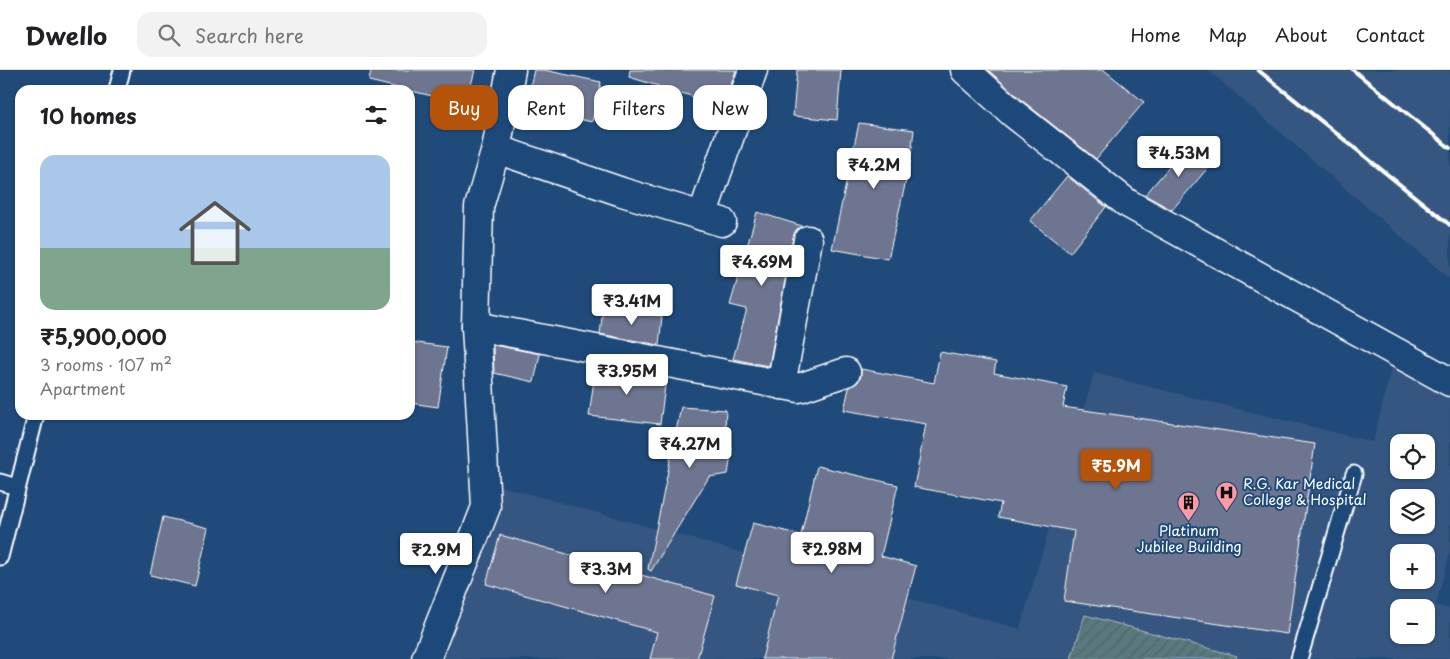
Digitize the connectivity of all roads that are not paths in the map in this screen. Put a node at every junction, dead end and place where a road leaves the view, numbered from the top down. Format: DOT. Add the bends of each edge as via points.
graph roads {
  1 [pos="122,70"];
  2 [pos="511,70"];
  3 [pos="752,70"];
  4 [pos="965,70"];
  5 [pos="118,85"];
  6 [pos="496,149"];
  7 [pos="808,240"];
  8 [pos="476,326"];
  9 [pos="846,372"];
  10 [pos="1450,382"];
  11 [pos="781,385"];
  12 [pos="35,420"];
  13 [pos="1354,474"];
  14 [pos="0,482"];
  15 [pos="17,487"];
  16 [pos="0,557"];
  17 [pos="426,659"];
  18 [pos="1299,659"];
  1 -- 5 [label="lane"];
  2 -- 6 [label="street"];
  3 -- 6 [label="street" via="712,219"];
  4 -- 10 [label="street" via="1014,114 1127,204"];
  6 -- 8 [label="street" via="478,207"];
  7 -- 11 [label="street"];
  8 -- 11 [label="street"];
  8 -- 17 [label="street" via="486,507"];
  9 -- 11 [label="street" via="799,388"];
  12 -- 15 [label="lane"];
  13 -- 18 [label="lane"];
  14 -- 15 [label="lane"];
  15 -- 16 [label="lane"];
}
